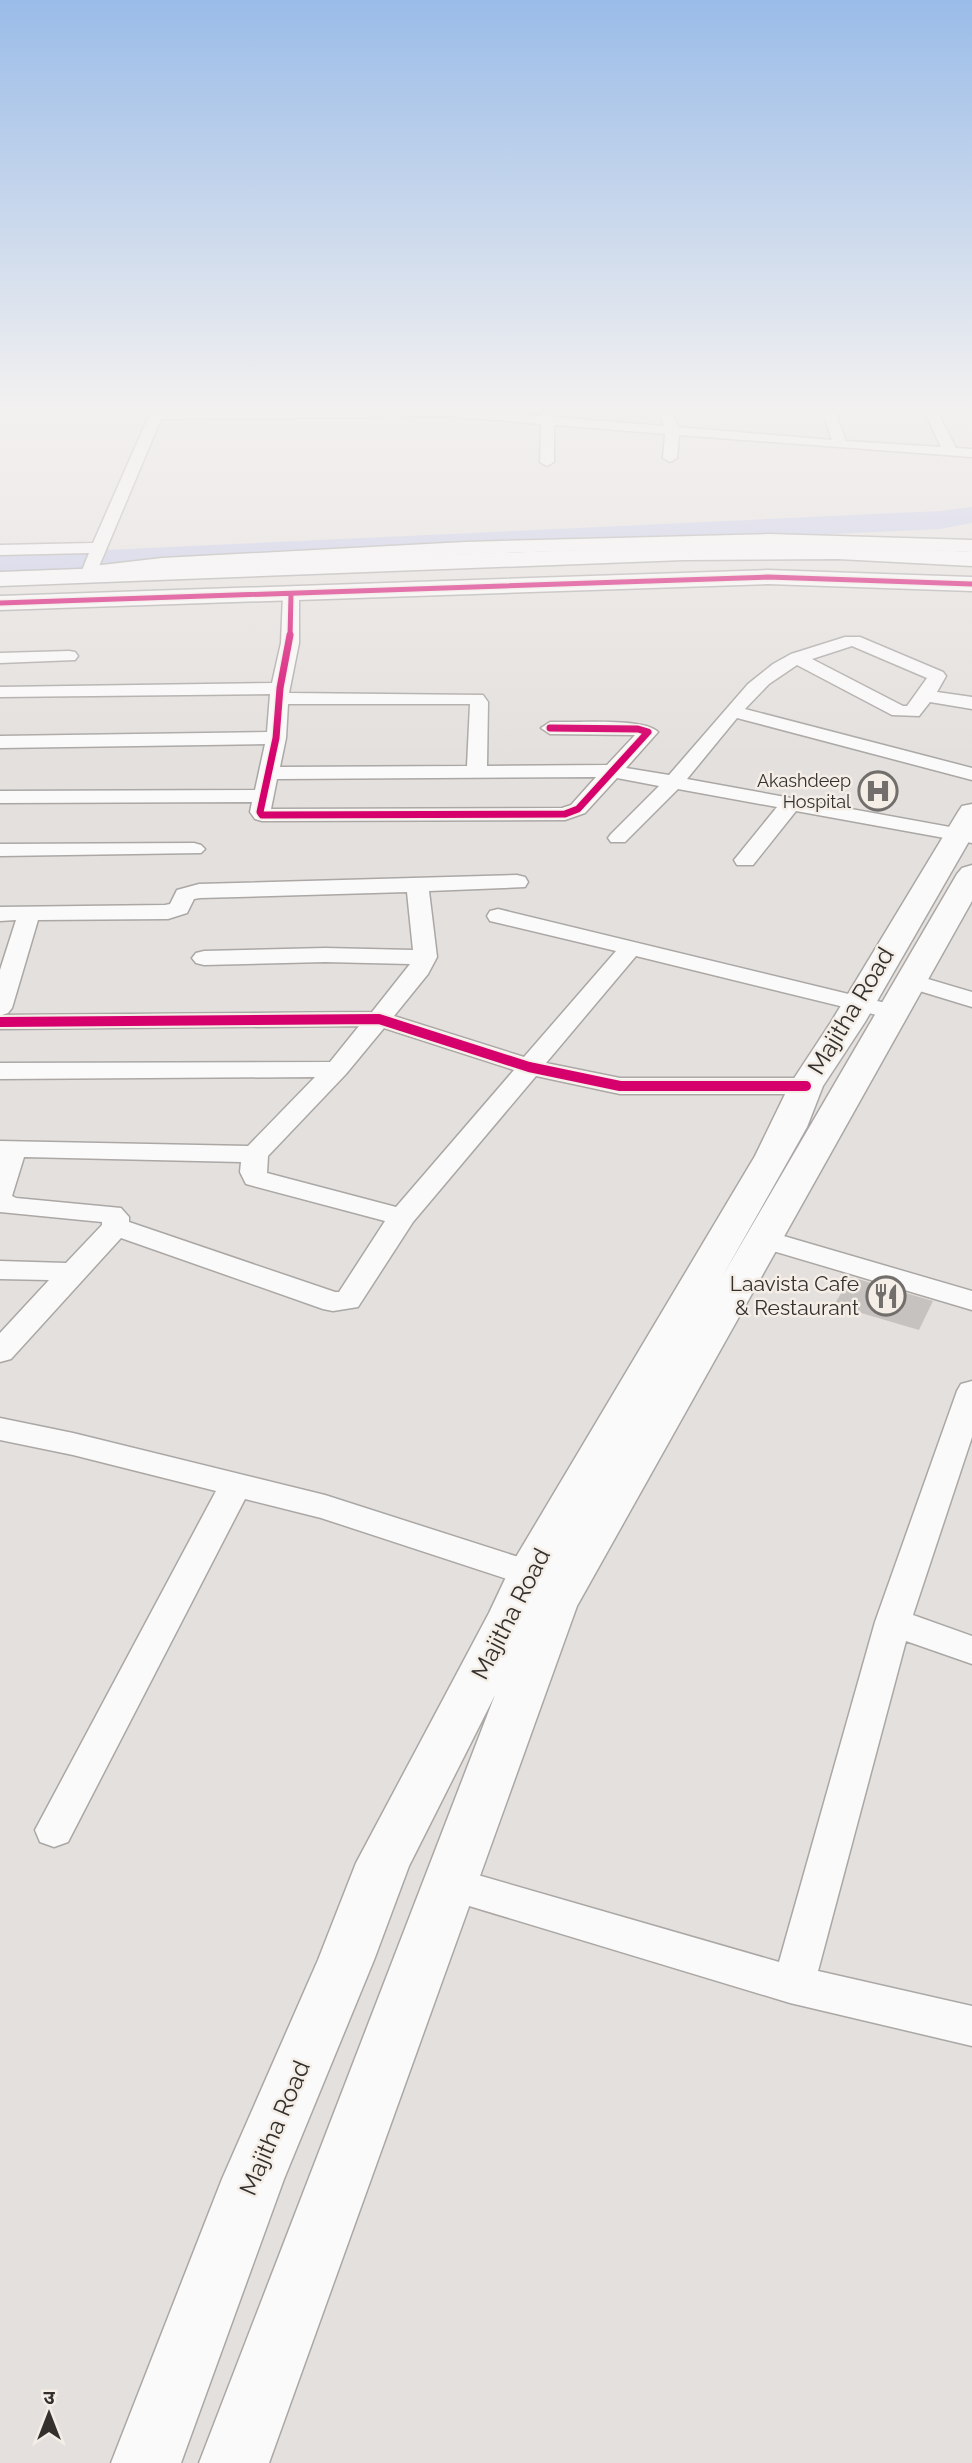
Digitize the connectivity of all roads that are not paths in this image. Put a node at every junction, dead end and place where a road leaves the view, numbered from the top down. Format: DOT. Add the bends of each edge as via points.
graph roads {
  1 [pos="109,526"];
  2 [pos="972,546"];
  3 [pos="0,550"];
  4 [pos="972,559"];
  5 [pos="94,560"];
  6 [pos="972,572"];
  7 [pos="59,577"];
  8 [pos="0,579"];
  9 [pos="972,584"];
  10 [pos="0,591"];
  11 [pos="291,594"];
  12 [pos="0,603"];
  13 [pos="69,656"];
  14 [pos="0,658"];
  15 [pos="797,658"];
  16 [pos="0,692"];
  17 [pos="279,693"];
  18 [pos="926,696"];
  19 [pos="972,704"];
  20 [pos="733,711"];
  21 [pos="551,728"];
  22 [pos="275,738"];
  23 [pos="0,742"];
  24 [pos="612,771"];
  25 [pos="268,773"];
  26 [pos="477,773"];
  27 [pos="972,774"];
  28 [pos="673,783"];
  29 [pos="263,796"];
  30 [pos="0,797"];
  31 [pos="791,804"];
  32 [pos="618,838"];
  33 [pos="968,839"];
  34 [pos="194,849"];
  35 [pos="0,850"];
  36 [pos="745,860"];
  37 [pos="517,882"];
  38 [pos="417,887"];
  39 [pos="0,914"];
  40 [pos="29,914"];
  41 [pos="498,916"];
  42 [pos="631,948"];
  43 [pos="425,957"];
  44 [pos="204,958"];
  45 [pos="887,999"];
  46 [pos="972,1000"];
  47 [pos="0,1008"];
  48 [pos="379,1019"];
  49 [pos="0,1022"];
  50 [pos="529,1067"];
  51 [pos="337,1069"];
  52 [pos="0,1071"];
  53 [pos="806,1086"];
  54 [pos="6,1149"];
  55 [pos="255,1154"];
  56 [pos="0,1193"];
  57 [pos="0,1201"];
  58 [pos="402,1217"];
  59 [pos="116,1227"];
  60 [pos="763,1239"];
  61 [pos="0,1270"];
  62 [pos="73,1272"];
  63 [pos="972,1301"];
  64 [pos="0,1352"];
  65 [pos="972,1391"];
  66 [pos="0,1429"];
  67 [pos="236,1485"];
  68 [pos="547,1579"];
  69 [pos="893,1622"];
  70 [pos="972,1650"];
  71 [pos="54,1830"];
  72 [pos="450,1884"];
  73 [pos="790,1984"];
  74 [pos="972,2026"];
  75 [pos="146,2463"];
  76 [pos="234,2463"];
  1 -- 5 [label="street"];
  2 -- 5 [label="main road" via="876,540 593,544 162,565"];
  3 -- 5 [label="street"];
  4 -- 7 [label="main road" via="838,552 684,552"];
  5 -- 7 [label="main road"];
  6 -- 10 [label="main road" via="822,565 667,566"];
  7 -- 8 [label="main road"];
  9 -- 11 [label="main road" via="768,577"];
  11 -- 12 [label="main road"];
  11 -- 17 [label="street" via="289,643"];
  13 -- 14 [label="street"];
  15 -- 18 [label="street" via="900,711 912,712"];
  15 -- 18 [label="street" via="860,642 937,676"];
  15 -- 20 [label="street" via="760,683"];
  16 -- 17 [label="street"];
  17 -- 22 [label="street"];
  17 -- 26 [label="street" via="476,699"];
  18 -- 19 [label="street"];
  20 -- 27 [label="street"];
  20 -- 28 [label="street"];
  21 -- 24 [label="street" via="647,730"];
  22 -- 23 [label="street"];
  22 -- 25 [label="street"];
  24 -- 26 [label="street"];
  24 -- 28 [label="street"];
  24 -- 29 [label="street" via="578,809 553,815 266,816 260,812"];
  25 -- 26 [label="street"];
  25 -- 29 [label="street"];
  28 -- 31 [label="street"];
  28 -- 32 [label="street"];
  29 -- 30 [label="street"];
  31 -- 33 [label="street"];
  31 -- 36 [label="street"];
  33 -- 45 [label="main road, Majitha Road"];
  34 -- 35 [label="street"];
  37 -- 38 [label="street"];
  38 -- 40 [label="street" via="199,891 185,895 179,908 168,912"];
  38 -- 43 [label="street"];
  39 -- 40 [label="street"];
  40 -- 47 [label="street"];
  41 -- 42 [label="street"];
  42 -- 45 [label="street"];
  42 -- 50 [label="street"];
  43 -- 44 [label="street"];
  43 -- 48 [label="street" via="420,970"];
  45 -- 46 [label="street"];
  45 -- 53 [label="main road, Majitha Road"];
  45 -- 60 [label="main road, Majitha Road"];
  48 -- 49 [label="street"];
  48 -- 50 [label="street"];
  48 -- 51 [label="street"];
  50 -- 53 [label="street" via="620,1086"];
  50 -- 58 [label="street"];
  51 -- 52 [label="street"];
  51 -- 55 [label="street"];
  53 -- 68 [label="main road, Majitha Road" via="773,1156 641,1378"];
  54 -- 55 [label="street"];
  54 -- 56 [label="street"];
  55 -- 58 [label="street" via="256,1178"];
  57 -- 59 [label="street" via="10,1206 111,1214"];
  58 -- 59 [label="street" via="351,1296 340,1302"];
  59 -- 62 [label="street"];
  60 -- 63 [label="street"];
  60 -- 68 [label="main road, Majitha Road"];
  61 -- 62 [label="street"];
  62 -- 64 [label="street"];
  65 -- 69 [label="street"];
  66 -- 67 [label="street"];
  67 -- 68 [label="street" via="325,1507"];
  67 -- 71 [label="street"];
  68 -- 72 [label="main road, Majitha Road" via="554,1605"];
  68 -- 75 [label="main road, Majitha Road" via="513,1613 383,1863 253,2179"];
  69 -- 70 [label="street"];
  69 -- 73 [label="street" via="794,1983"];
  72 -- 73 [label="street"];
  72 -- 76 [label="main road, Majitha Road"];
  73 -- 74 [label="street"];
}
